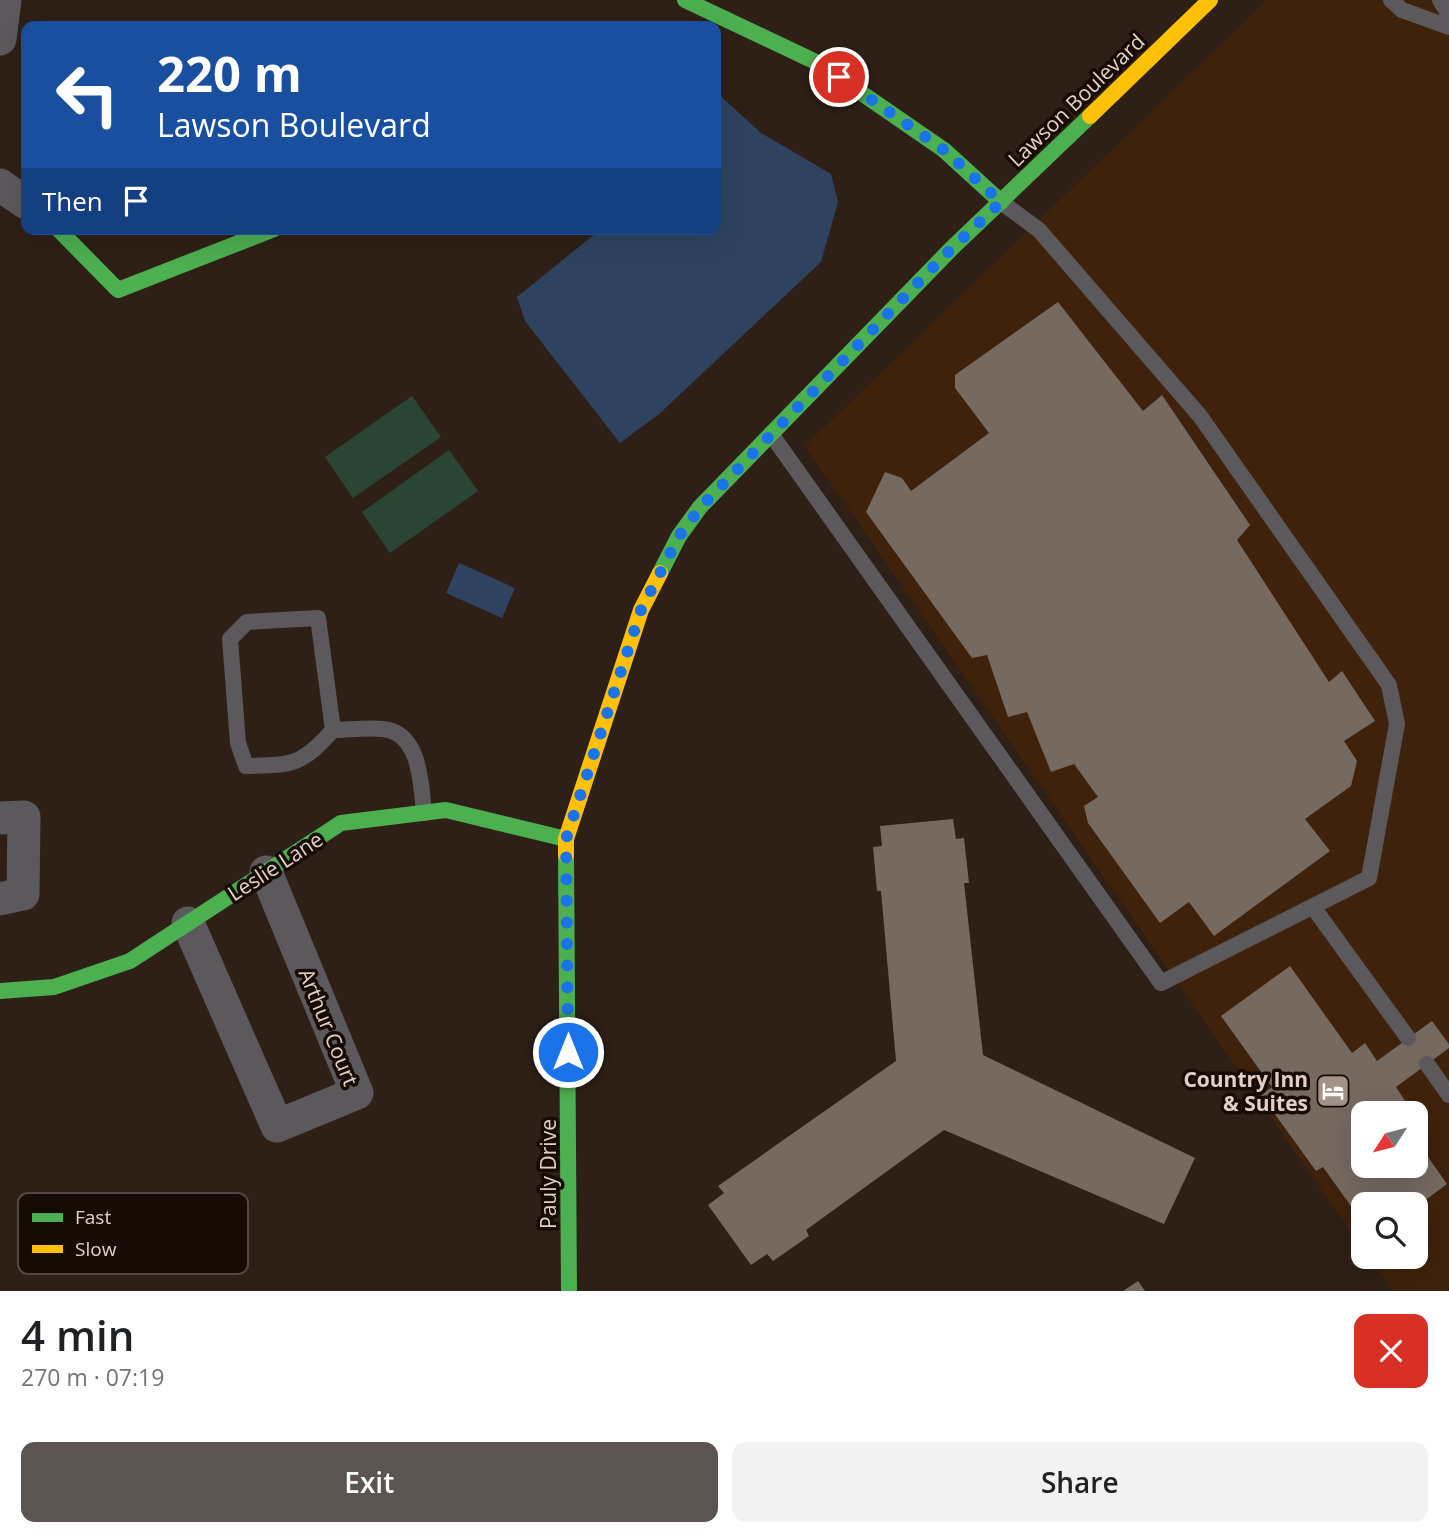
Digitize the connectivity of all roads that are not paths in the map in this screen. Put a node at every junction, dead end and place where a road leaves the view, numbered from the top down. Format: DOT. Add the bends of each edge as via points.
graph roads {
  1 [pos="5,0"];
  2 [pos="685,0"];
  3 [pos="1210,0"];
  4 [pos="1391,0"];
  5 [pos="1440,0"];
  6 [pos="1449,15"];
  7 [pos="1449,27"];
  8 [pos="0,39"];
  9 [pos="0,185"];
  10 [pos="21,200"];
  11 [pos="1001,202"];
  12 [pos="64,235"];
  13 [pos="259,235"];
  14 [pos="771,434"];
  15 [pos="333,730"];
  16 [pos="424,813"];
  17 [pos="0,818"];
  18 [pos="566,839"];
  19 [pos="266,872"];
  20 [pos="0,899"];
  21 [pos="1313,907"];
  22 [pos="188,923"];
  23 [pos="0,991"];
  24 [pos="1408,1038"];
  25 [pos="1427,1064"];
  26 [pos="1449,1094"];
  27 [pos="569,1291"];
  1 -- 8 [label="street"];
  2 -- 11 [label="street" via="818,63 944,150"];
  3 -- 11 [label="street, Lawson Boulevard"];
  4 -- 7 [label="lane" via="1402,10"];
  5 -- 6 [label="lane"];
  9 -- 10 [label="street"];
  11 -- 14 [label="street, Pauly Drive"];
  11 -- 21 [label="lane" via="1039,230 1200,416 1389,685 1397,724 1369,878"];
  12 -- 13 [label="street" via="118,290"];
  14 -- 18 [label="street, Pauly Drive" via="679,536 641,610"];
  14 -- 21 [label="lane" via="1161,983"];
  15 -- 15 [label="lane" via="312,754 288,765 246,766 238,743 230,639 247,622 318,618"];
  15 -- 16 [label="lane" via="387,729 408,744 419,767"];
  16 -- 18 [label="street, Leslie Lane" via="446,810"];
  16 -- 19 [label="street, Leslie Lane" via="341,823"];
  17 -- 20 [label="street" via="24,817 23,894"];
  18 -- 27 [label="street, Pauly Drive"];
  19 -- 22 [label="street, Leslie Lane"];
  19 -- 22 [label="street, Arthur Court" via="357,1093 277,1126"];
  21 -- 24 [label="lane"];
  22 -- 23 [label="street, Leslie Lane" via="130,961 54,987"];
  25 -- 26 [label="lane"];
}
